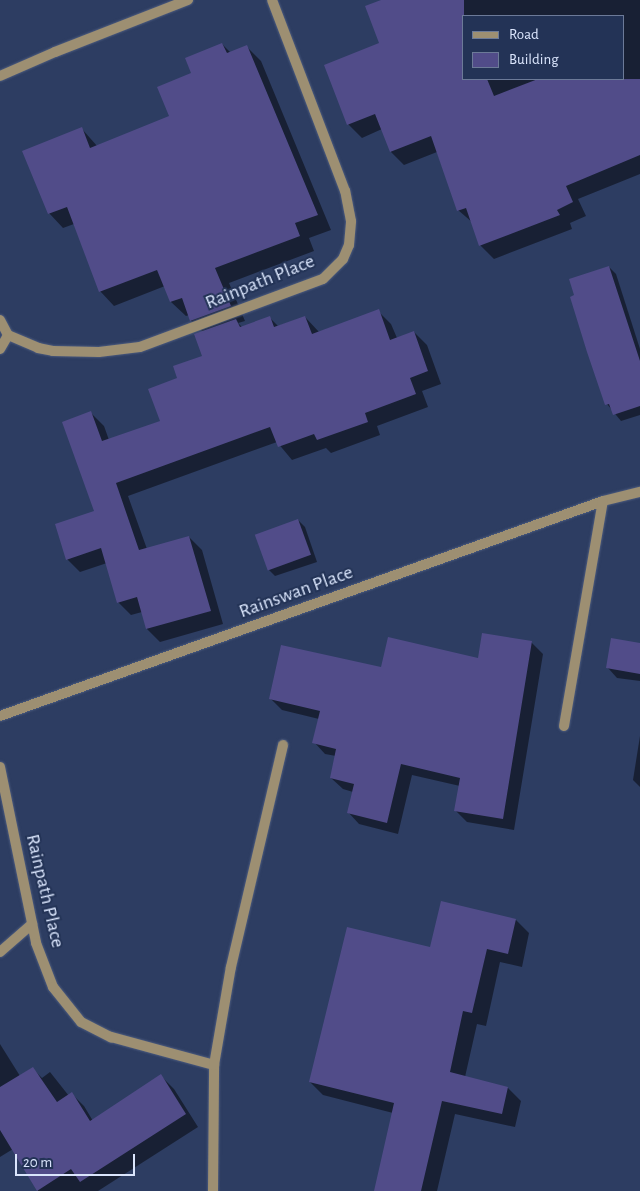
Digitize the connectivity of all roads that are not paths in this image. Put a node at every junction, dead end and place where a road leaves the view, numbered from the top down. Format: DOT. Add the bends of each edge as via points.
graph roads {
  1 [pos="188,0"];
  2 [pos="272,0"];
  3 [pos="0,76"];
  4 [pos="0,320"];
  5 [pos="8,335"];
  6 [pos="0,348"];
  7 [pos="640,492"];
  8 [pos="603,501"];
  9 [pos="0,716"];
  10 [pos="564,726"];
  11 [pos="283,745"];
  12 [pos="0,767"];
  13 [pos="32,924"];
  14 [pos="0,952"];
  15 [pos="214,1065"];
  16 [pos="213,1191"];
  1 -- 3 [label="street"];
  2 -- 5 [label="street, Rainpath Place" via="345,191 351,221 349,245 343,259 323,279 140,347 99,352 53,351"];
  4 -- 5 [label="street"];
  5 -- 6 [label="street"];
  7 -- 8 [label="street, Rainswan Place"];
  8 -- 9 [label="street, Rainswan Place"];
  8 -- 10 [label="street"];
  11 -- 15 [label="street" via="231,967"];
  12 -- 13 [label="street, Rainpath Place"];
  13 -- 14 [label="street"];
  13 -- 15 [label="street, Rainpath Place" via="53,987 81,1022 111,1037"];
  15 -- 16 [label="street"];
}
